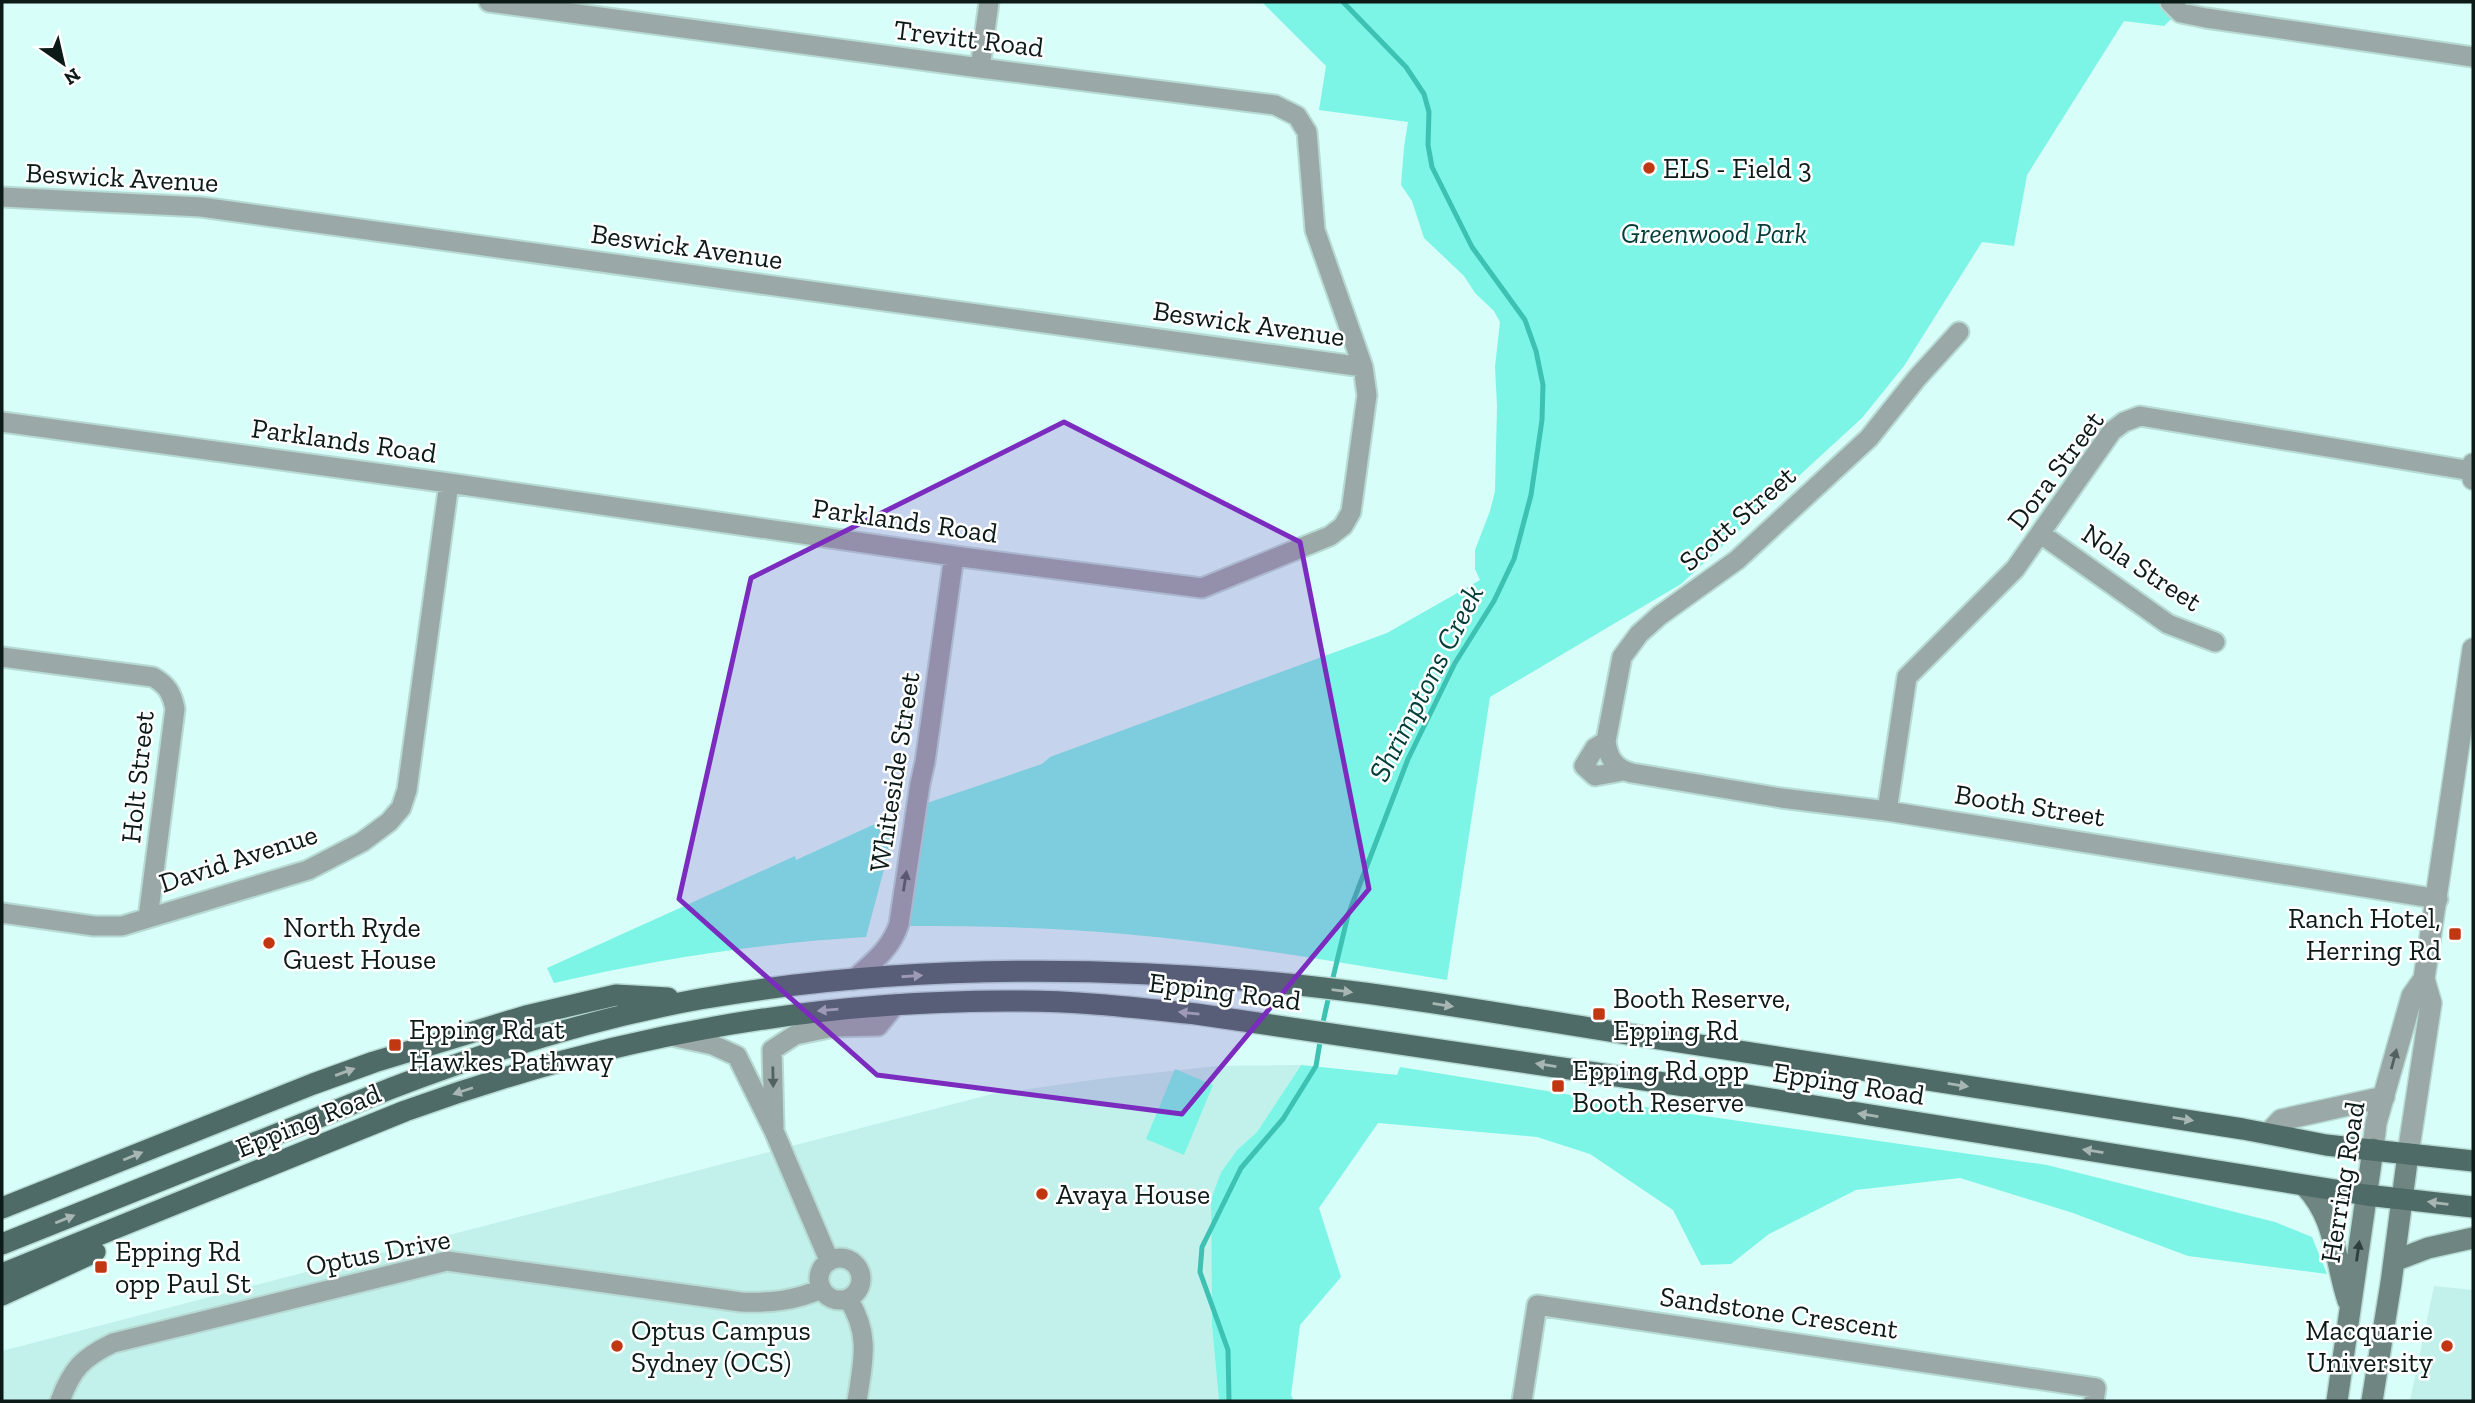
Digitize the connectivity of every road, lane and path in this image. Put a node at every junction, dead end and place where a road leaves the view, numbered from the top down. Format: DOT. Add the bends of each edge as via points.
graph roads {
  1 [pos="489,2"];
  2 [pos="989,2"];
  3 [pos="2170,2"];
  4 [pos="2473,57"];
  5 [pos="981,68"];
  6 [pos="1275,105"];
  7 [pos="2,197"];
  8 [pos="1959,332"];
  9 [pos="1363,367"];
  10 [pos="2,422"];
  11 [pos="2473,471"];
  12 [pos="449,483"];
  13 [pos="2041,534"];
  14 [pos="954,556"];
  15 [pos="2215,642"];
  16 [pos="2473,649"];
  17 [pos="2,657"];
  18 [pos="1606,741"];
  19 [pos="1619,768"];
  20 [pos="1886,811"];
  21 [pos="2438,899"];
  22 [pos="2,913"];
  23 [pos="148,918"];
  24 [pos="2424,979"];
  25 [pos="853,980"];
  26 [pos="698,1000"];
  27 [pos="896,1004"];
  28 [pos="666,1035"];
  29 [pos="2384,1097"];
  30 [pos="774,1131"];
  31 [pos="2269,1133"];
  32 [pos="2373,1149"];
  33 [pos="2408,1154"];
  34 [pos="2473,1161"];
  35 [pos="228,1184"];
  36 [pos="2305,1186"];
  37 [pos="2366,1195"];
  38 [pos="2403,1199"];
  39 [pos="2473,1207"];
  40 [pos="2,1208"];
  41 [pos="2473,1238"];
  42 [pos="2,1244"];
  43 [pos="829,1260"];
  44 [pos="2394,1261"];
  45 [pos="2,1275"];
  46 [pos="821,1289"];
  47 [pos="2,1296"];
  48 [pos="848,1299"];
  49 [pos="2350,1307"];
  50 [pos="60,1401"];
  51 [pos="857,1401"];
  52 [pos="1522,1401"];
  53 [pos="2094,1401"];
  54 [pos="2337,1401"];
  55 [pos="2371,1401"];
  1 -- 5 [label="street, Trevitt Road"];
  2 -- 5 [label="street"];
  3 -- 4 [label="street" via="2181,13 2206,18"];
  5 -- 6 [label="street, Trevitt Road"];
  6 -- 9 [label="street, Parklands Road" via="1297,116 1307,132 1315,230"];
  7 -- 9 [label="street, Beswick Avenue" via="201,207"];
  8 -- 18 [label="street, Scott Street" via="1869,438 1737,560 1639,634 1622,657"];
  9 -- 14 [label="street, Parklands Road" via="1367,395 1351,512 1330,536 1202,588"];
  10 -- 12 [label="street, Parklands Road"];
  11 -- 13 [label="street, Dora Street" via="2140,416 2112,431"];
  12 -- 14 [label="street, Parklands Road"];
  12 -- 23 [label="street, David Avenue" via="401,808 362,842 308,870"];
  13 -- 15 [label="street, Nola Street" via="2168,624"];
  13 -- 20 [label="street, Dora Street" via="2015,569 1908,677"];
  25 -- 14 [label="street, Whiteside Street, one-way" via="896,934"];
  16 -- 21 [label="street, Herring Road"];
  17 -- 23 [label="street, Holt Street" via="152,677 164,683 172,695 175,709"];
  18 -- 19 [label="street" via="1608,754"];
  18 -- 19 [label="street, Booth Street" via="1595,748 1584,766 1594,776"];
  19 -- 20 [label="street, Booth Street" via="1781,798"];
  20 -- 21 [label="street, Booth Street"];
  21 -- 24 [label="street, Herring Road"];
  22 -- 23 [label="street, David Avenue" via="94,926 122,926"];
  29 -- 24 [label="street, Herring Road, one-way" via="2412,996"];
  24 -- 33 [label="street, Herring Road" via="2431,1003"];
  25 -- 26 [label="main road, Epping Road"];
  25 -- 31 [label="main road, Epping Road, one-way" via="1078,971 1260,981"];
  40 -- 26 [label="main road, one-way" via="313,1084 441,1040 616,995"];
  42 -- 26 [label="main road, Epping Road, one-way" via="454,1065 558,1032"];
  27 -- 28 [label="main road, Epping Road, one-way" via="806,1012"];
  27 -- 30 [label="street, one-way" via="878,1026 834,1027 795,1035 772,1050"];
  36 -- 27 [label="main road, Epping Road, one-way" via="1760,1097 1196,1014 1022,1001"];
  28 -- 30 [label="street" via="713,1045 737,1056"];
  28 -- 35 [label="main road, Epping Road, one-way" via="457,1092"];
  29 -- 31 [label="street" via="2281,1120"];
  29 -- 32 [label="street, Herring Road"];
  30 -- 43 [label="street"];
  31 -- 32 [label="main road, Epping Road"];
  32 -- 33 [label="main road, Epping Road"];
  32 -- 37 [label="main road, Herring Road"];
  33 -- 34 [label="main road, Epping Road"];
  33 -- 38 [label="main road, Herring Road"];
  35 -- 45 [label="main road, Epping Road"];
  35 -- 47 [label="main road"];
  36 -- 37 [label="main road, Epping Road"];
  36 -- 49 [label="main road" via="2329,1222"];
  37 -- 38 [label="main road, Epping Road"];
  49 -- 37 [label="main road, Herring Road, one-way"];
  39 -- 38 [label="main road, Epping Road, one-way"];
  38 -- 44 [label="main road, Herring Road"];
  41 -- 44 [label="main road"];
  43 -- 46 [label="street" via="819,1275"];
  43 -- 48 [label="street" via="848,1261 859,1271 860,1287"];
  44 -- 55 [label="main road, Herring Road"];
  46 -- 48 [label="street" via="829,1297"];
  46 -- 50 [label="street, Optus Drive" via="771,1303 741,1302 447,1261 113,1343 78,1365"];
  48 -- 51 [label="street" via="859,1315 864,1339"];
  49 -- 54 [label="main road, Herring Road"];
  52 -- 53 [label="street, Sandstone Crescent" via="1537,1305 2095,1388"];
}
